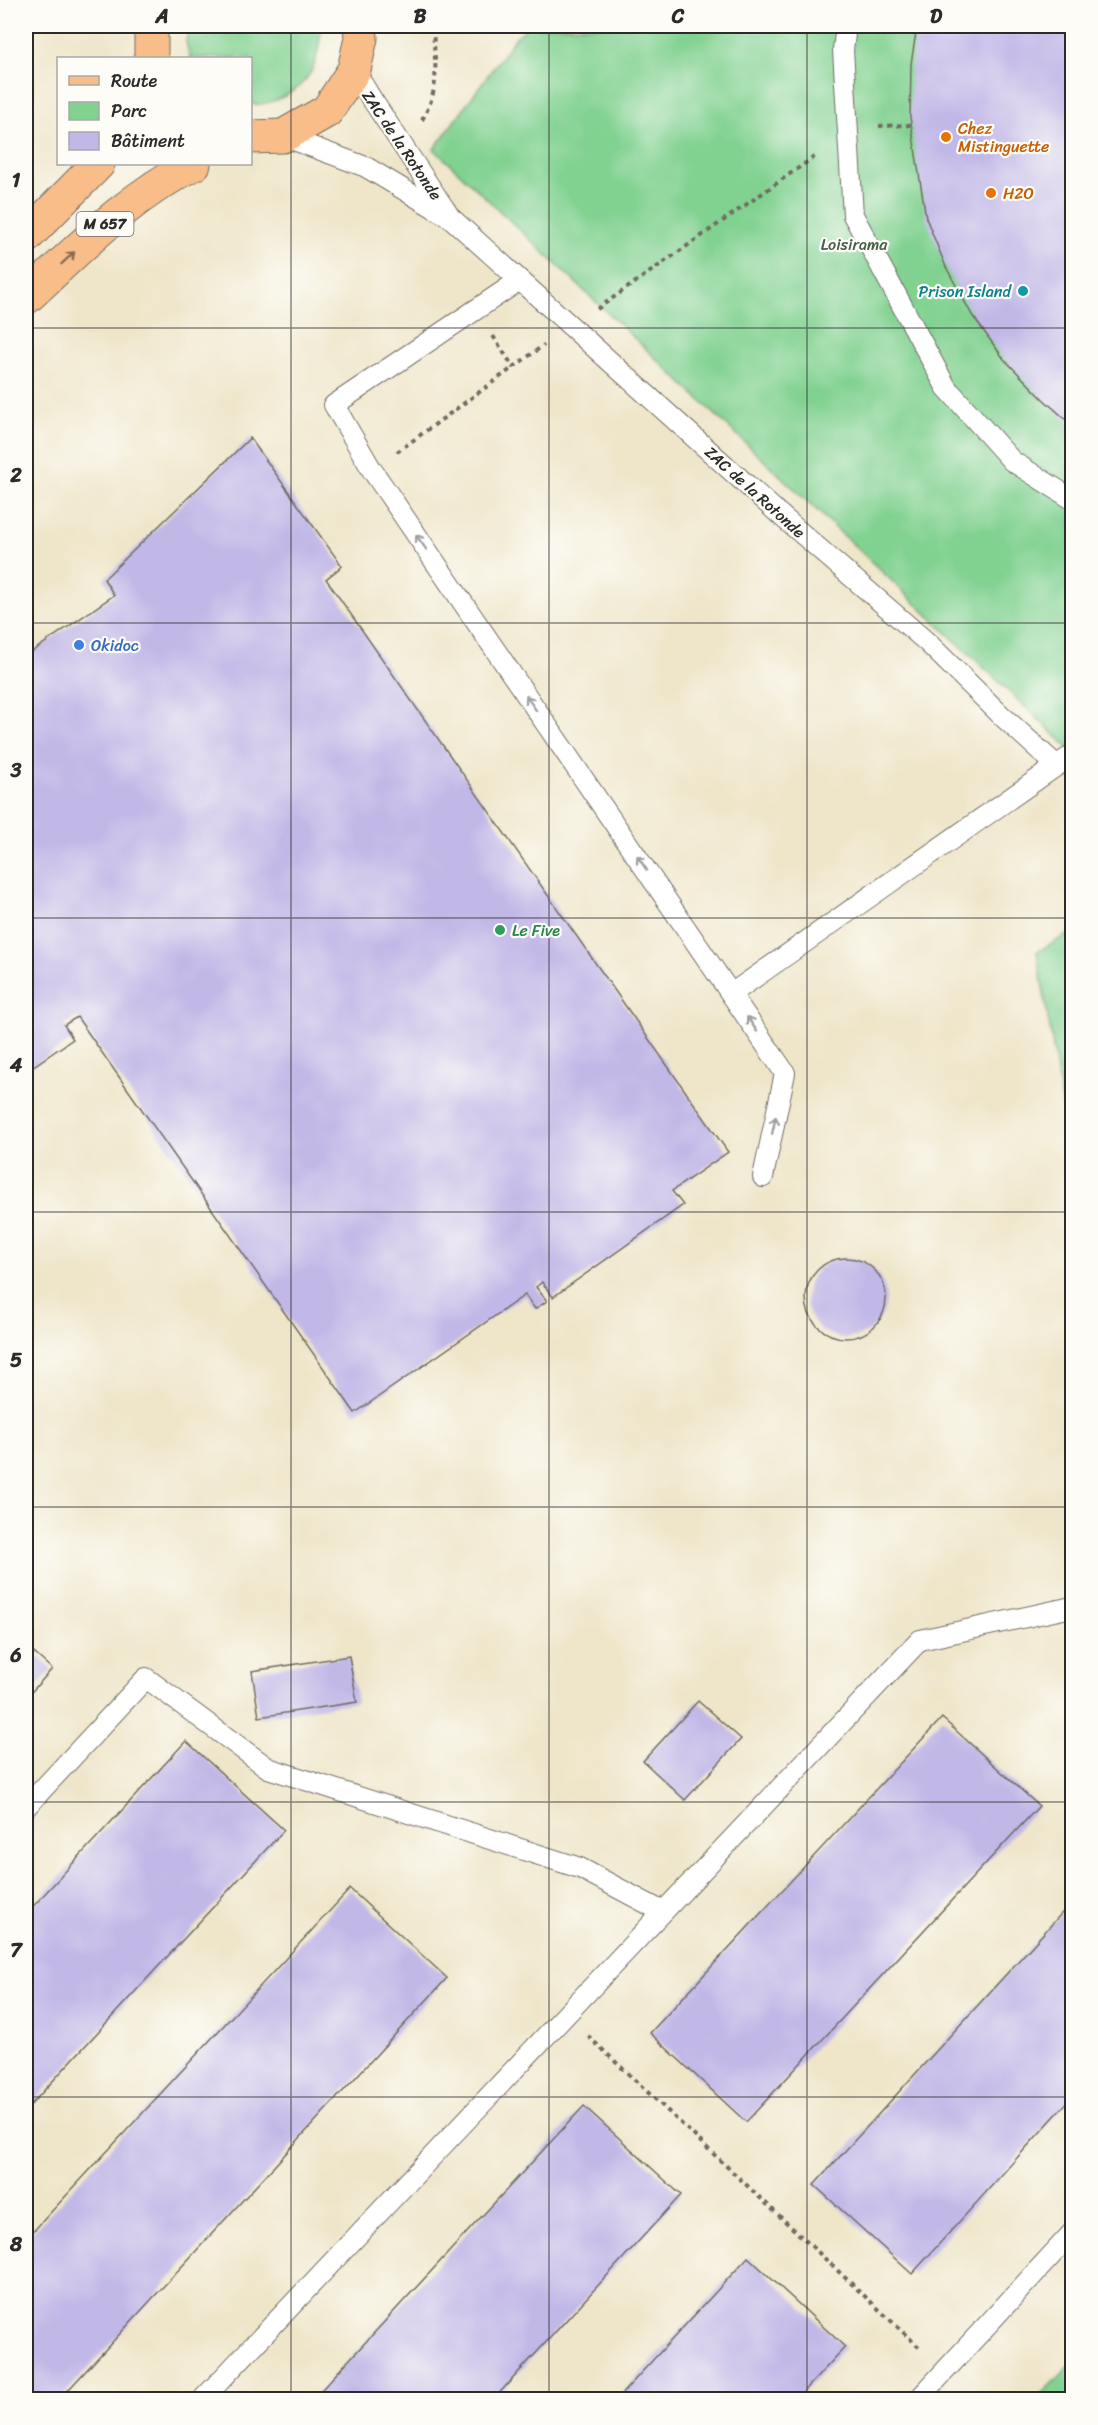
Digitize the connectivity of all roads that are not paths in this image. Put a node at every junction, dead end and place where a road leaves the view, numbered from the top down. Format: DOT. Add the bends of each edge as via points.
graph roads {
  1 [pos="152,26"];
  2 [pos="360,26"];
  3 [pos="846,26"];
  4 [pos="152,57"];
  5 [pos="354,70"];
  6 [pos="283,136"];
  7 [pos="252,137"];
  8 [pos="97,165"];
  9 [pos="192,165"];
  10 [pos="452,219"];
  11 [pos="26,237"];
  12 [pos="520,280"];
  13 [pos="26,298"];
  14 [pos="1072,499"];
  15 [pos="1065,760"];
  16 [pos="731,994"];
  17 [pos="763,1177"];
  18 [pos="1072,1607"];
  19 [pos="26,1807"];
  20 [pos="663,1912"];
  21 [pos="1072,2233"];
  22 [pos="202,2400"];
  23 [pos="918,2400"];
  1 -- 4 [label="main road"];
  2 -- 5 [label="main road"];
  3 -- 14 [label="lane" via="843,50 853,215 946,387 1012,461"];
  5 -- 6 [label="main road" via="327,111"];
  5 -- 10 [label="lane, ZAC de la Rotonde"];
  6 -- 7 [label="main road"];
  6 -- 10 [label="lane, ZAC de la Rotonde" via="366,167"];
  8 -- 11 [label="main road, M 657"];
  13 -- 9 [label="main road, M 657, one-way" via="117,213 161,180"];
  10 -- 12 [label="lane, ZAC de la Rotonde"];
  12 -- 15 [label="lane, ZAC de la Rotonde" via="928,643 1002,716"];
  16 -- 12 [label="lane, one-way" via="372,470 334,405"];
  15 -- 16 [label="lane"];
  17 -- 16 [label="lane, one-way" via="785,1072"];
  18 -- 20 [label="lane" via="920,1640"];
  19 -- 20 [label="lane" via="146,1678 268,1767 580,1868"];
  20 -- 22 [label="lane"];
  21 -- 23 [label="lane"];
}
